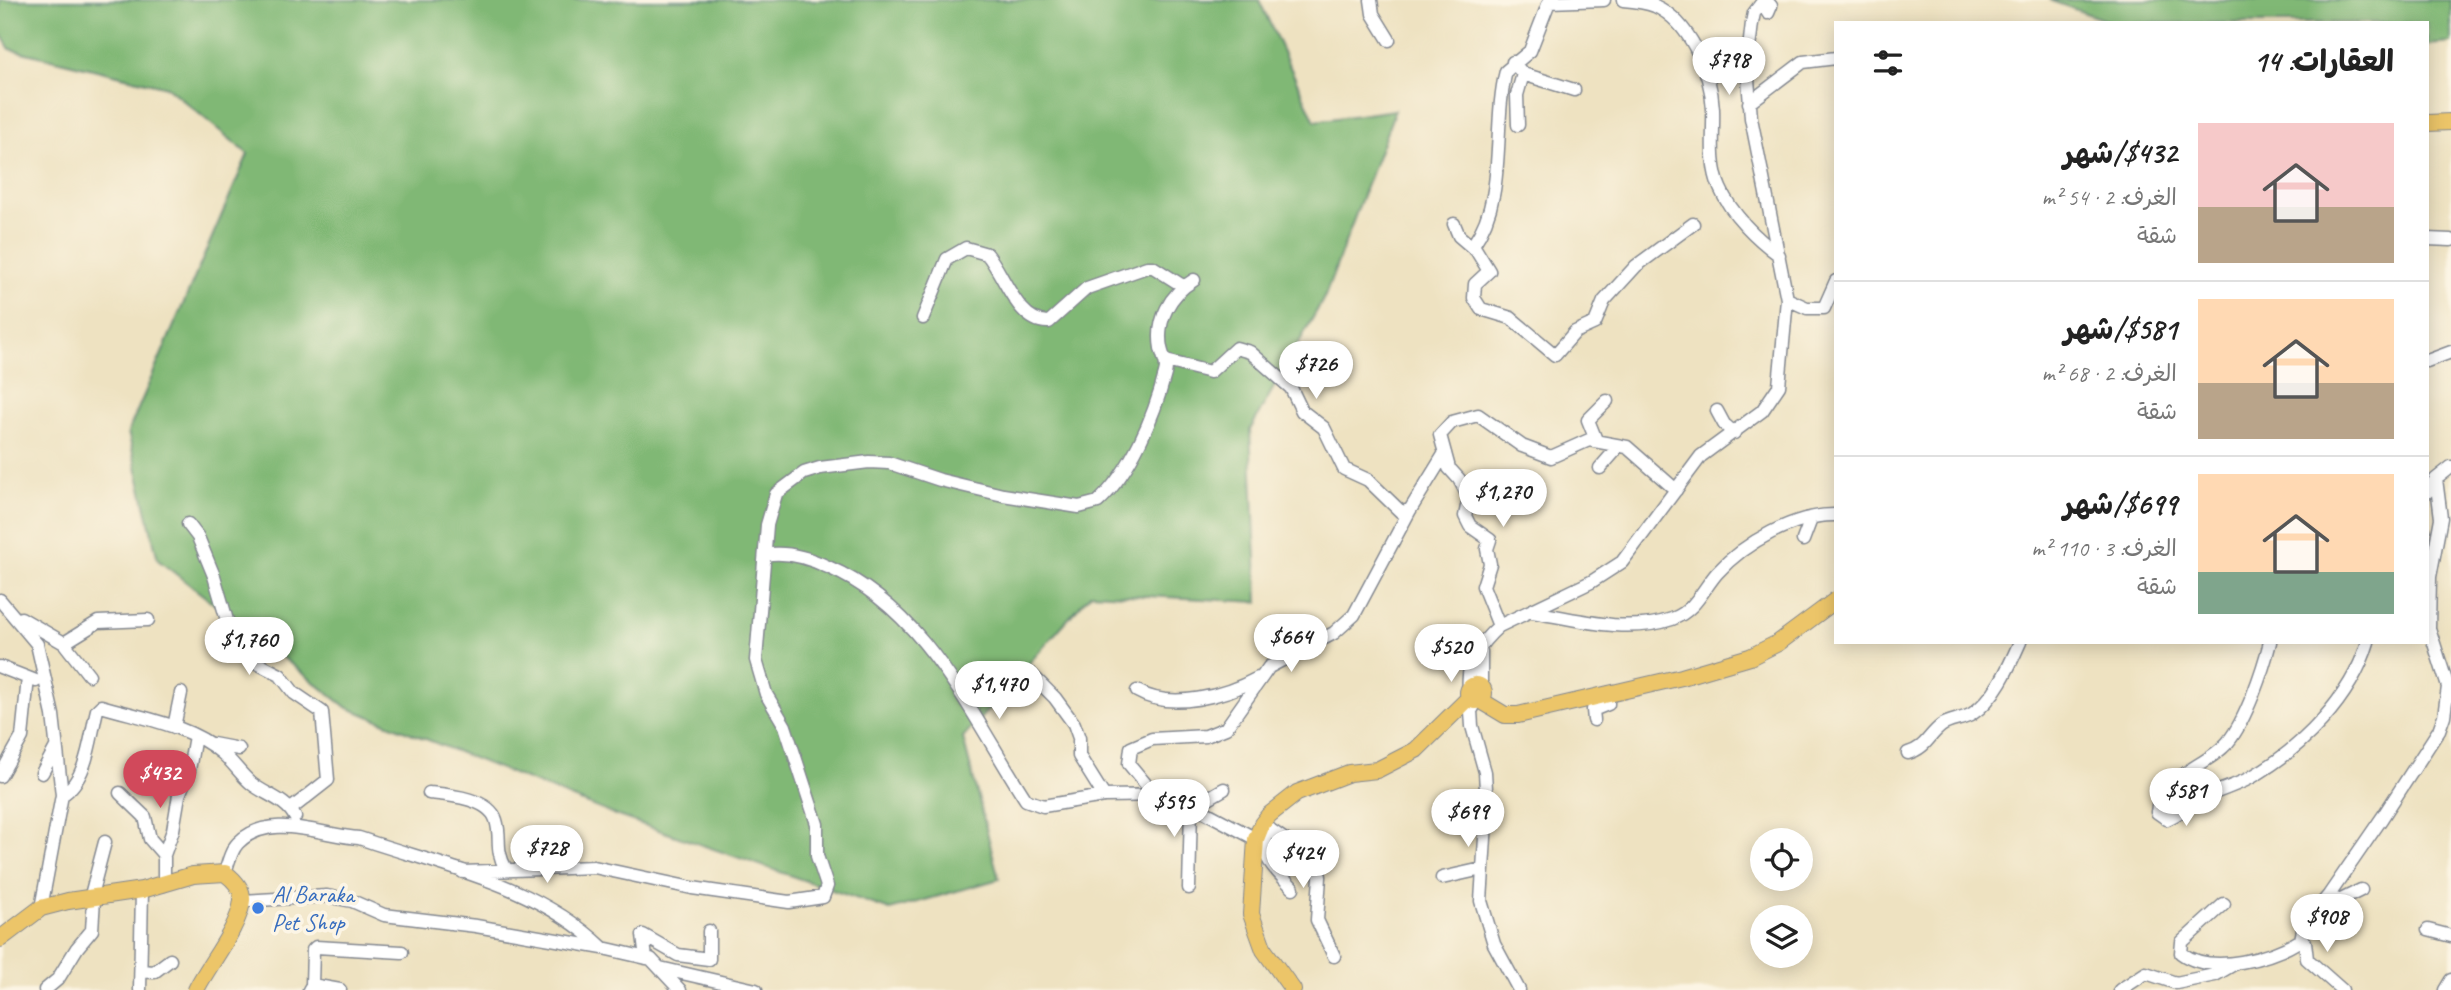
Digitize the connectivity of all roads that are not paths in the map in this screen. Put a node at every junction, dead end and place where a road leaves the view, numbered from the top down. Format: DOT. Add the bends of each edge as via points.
graph roads {
  1 [pos="1371,0"];
  2 [pos="1604,0"];
  3 [pos="1623,0"];
  4 [pos="1766,4"];
  5 [pos="1389,40"];
  6 [pos="1834,58"];
  7 [pos="1513,62"];
  8 [pos="1523,74"];
  9 [pos="1574,90"];
  10 [pos="1749,103"];
  11 [pos="2451,122"];
  12 [pos="2429,123"];
  13 [pos="1518,125"];
  14 [pos="1454,224"];
  15 [pos="1693,224"];
  16 [pos="2429,239"];
  17 [pos="2451,240"];
  18 [pos="1473,248"];
  19 [pos="1779,256"];
  20 [pos="1834,287"];
  21 [pos="1787,299"];
  22 [pos="923,318"];
  23 [pos="2451,352"];
  24 [pos="1166,360"];
  25 [pos="2429,361"];
  26 [pos="1772,399"];
  27 [pos="1607,401"];
  28 [pos="1717,411"];
  29 [pos="1772,413"];
  30 [pos="1734,433"];
  31 [pos="1596,440"];
  32 [pos="1615,446"];
  33 [pos="1445,453"];
  34 [pos="2451,467"];
  35 [pos="1600,468"];
  36 [pos="2436,479"];
  37 [pos="2429,489"];
  38 [pos="1676,490"];
  39 [pos="1410,510"];
  40 [pos="1834,515"];
  41 [pos="1811,519"];
  42 [pos="188,524"];
  43 [pos="1802,540"];
  44 [pos="765,555"];
  45 [pos="0,600"];
  46 [pos="1834,601"];
  47 [pos="2429,602"];
  48 [pos="1533,612"];
  49 [pos="16,616"];
  50 [pos="148,620"];
  51 [pos="1499,626"];
  52 [pos="2429,631"];
  53 [pos="64,643"];
  54 [pos="2019,644"];
  55 [pos="2269,644"];
  56 [pos="2367,644"];
  57 [pos="0,667"];
  58 [pos="1031,674"];
  59 [pos="89,675"];
  60 [pos="1261,676"];
  61 [pos="28,678"];
  62 [pos="47,685"];
  63 [pos="1137,691"];
  64 [pos="181,693"];
  65 [pos="1608,693"];
  66 [pos="1477,695"];
  67 [pos="1594,720"];
  68 [pos="174,727"];
  69 [pos="201,739"];
  70 [pos="57,747"];
  71 [pos="239,749"];
  72 [pos="1908,753"];
  73 [pos="42,773"];
  74 [pos="0,776"];
  75 [pos="1224,789"];
  76 [pos="120,793"];
  77 [pos="429,793"];
  78 [pos="1153,793"];
  79 [pos="62,795"];
  80 [pos="1104,796"];
  81 [pos="1195,804"];
  82 [pos="291,809"];
  83 [pos="300,826"];
  84 [pos="1262,831"];
  85 [pos="105,842"];
  86 [pos="164,855"];
  87 [pos="506,869"];
  88 [pos="1482,869"];
  89 [pos="463,872"];
  90 [pos="225,873"];
  91 [pos="1443,878"];
  92 [pos="164,885"];
  93 [pos="1189,888"];
  94 [pos="1293,888"];
  95 [pos="142,890"];
  96 [pos="2361,890"];
  97 [pos="2329,895"];
  98 [pos="92,899"];
  99 [pos="242,901"];
  100 [pos="2224,904"];
  101 [pos="41,908"];
  102 [pos="2428,930"];
  103 [pos="709,931"];
  104 [pos="2451,936"];
  105 [pos="0,939"];
  106 [pos="2301,940"];
  107 [pos="603,948"];
  108 [pos="2284,951"];
  109 [pos="402,952"];
  110 [pos="2306,955"];
  111 [pos="1334,956"];
  112 [pos="646,958"];
  113 [pos="170,960"];
  114 [pos="2237,963"];
  115 [pos="660,968"];
  116 [pos="141,971"];
  117 [pos="2451,980"];
  118 [pos="310,988"];
  119 [pos="45,990"];
  120 [pos="140,990"];
  121 [pos="196,990"];
  122 [pos="340,990"];
  123 [pos="680,990"];
  124 [pos="756,990"];
  125 [pos="1293,990"];
  126 [pos="1519,990"];
  127 [pos="2120,990"];
  128 [pos="2342,990"];
  129 [pos="2445,990"];
  1 -- 5 [label="street" via="1373,14"];
  2 -- 7 [label="street" via="1549,2 1530,51"];
  3 -- 19 [label="street" via="1645,3 1671,16 1692,43 1712,96 1719,187 1739,216"];
  4 -- 10 [label="street" via="1754,13 1749,40"];
  6 -- 10 [label="street" via="1802,62"];
  7 -- 8 [label="street"];
  7 -- 18 [label="street" via="1503,83 1492,197"];
  8 -- 9 [label="street"];
  8 -- 13 [label="street" via="1517,95"];
  10 -- 19 [label="street"];
  11 -- 12 [label="main road"];
  14 -- 18 [label="street" via="1459,236"];
  15 -- 18 [label="street" via="1636,266 1604,301 1595,323 1580,329 1555,355 1511,318 1487,312 1477,304 1475,285 1489,267"];
  16 -- 17 [label="street"];
  19 -- 21 [label="street"];
  20 -- 21 [label="street" via="1825,315"];
  21 -- 26 [label="street" via="1783,371"];
  22 -- 24 [label="street" via="947,259 966,248 987,254 1026,313 1043,322 1049,322 1087,288 1153,267 1188,283 1168,304 1162,323 1161,349"];
  23 -- 25 [label="street"];
  24 -- 39 [label="street" via="1210,372 1237,348 1250,352 1291,388 1302,411 1324,428 1344,469 1368,480 1401,512"];
  24 -- 44 [label="street" via="1162,382 1133,454 1098,502 1079,507 967,487 889,463 840,463 804,473 776,494"];
  26 -- 29 [label="street"];
  26 -- 30 [label="street"];
  27 -- 31 [label="street" via="1588,420"];
  28 -- 30 [label="street"];
  30 -- 38 [label="street" via="1701,456"];
  31 -- 32 [label="street"];
  31 -- 33 [label="street" via="1551,457 1522,446 1478,415 1446,428 1440,435"];
  32 -- 35 [label="street"];
  32 -- 38 [label="street" via="1627,447"];
  33 -- 39 [label="street"];
  33 -- 51 [label="street" via="1449,468 1469,497 1465,516 1470,526 1490,540 1490,564 1483,586"];
  34 -- 36 [label="street"];
  36 -- 37 [label="street"];
  36 -- 47 [label="street" via="2441,518"];
  38 -- 48 [label="street" via="1622,562"];
  39 -- 60 [label="street" via="1354,615 1334,633 1269,667"];
  40 -- 41 [label="street"];
  41 -- 43 [label="street"];
  41 -- 48 [label="street" via="1771,533 1741,552 1715,575 1698,600 1673,619 1603,625"];
  42 -- 82 [label="street" via="214,576 231,634 257,663 281,675 294,693 322,712 328,780"];
  44 -- 80 [label="street" via="810,559 845,574 885,601 961,692 1026,800 1043,806"];
  44 -- 87 [label="street" via="755,660 766,694 785,726 817,824 817,856 827,886 824,897 789,902 594,867"];
  45 -- 49 [label="street"];
  46 -- 65 [label="main road" via="1763,652"];
  48 -- 51 [label="street"];
  49 -- 53 [label="street"];
  49 -- 62 [label="street" via="37,644"];
  50 -- 53 [label="street" via="98,622"];
  51 -- 66 [label="street" via="1482,644"];
  52 -- 97 [label="street" via="2448,687 2444,716"];
  53 -- 59 [label="street"];
  54 -- 72 [label="street" via="1982,707 1943,725 1929,742"];
  55 -- 56 [label="street" via="2230,740 2171,784 2158,800 2161,818 2250,778 2295,744 2331,710 2349,685"];
  57 -- 61 [label="street"];
  58 -- 80 [label="street" via="1074,724 1079,756"];
  60 -- 63 [label="street" via="1243,687 1199,697 1153,700"];
  60 -- 78 [label="street" via="1236,718 1220,732 1164,737 1131,748 1129,764"];
  61 -- 62 [label="street"];
  61 -- 74 [label="street" via="22,737"];
  62 -- 70 [label="street"];
  64 -- 68 [label="street"];
  65 -- 66 [label="main road" via="1518,715 1505,715"];
  65 -- 67 [label="street" via="1608,704 1593,710"];
  66 -- 84 [label="main road" via="1416,750 1377,770 1349,773 1297,793 1269,815"];
  66 -- 88 [label="street" via="1471,711 1485,772 1487,835"];
  68 -- 69 [label="street"];
  68 -- 79 [label="street" via="99,706 84,766"];
  69 -- 71 [label="street"];
  69 -- 82 [label="street" via="251,783"];
  69 -- 86 [label="street" via="178,795"];
  70 -- 73 [label="street"];
  70 -- 79 [label="street"];
  75 -- 81 [label="street"];
  76 -- 86 [label="street" via="145,817 150,839"];
  77 -- 87 [label="street" via="455,796 490,810 496,819 498,854"];
  78 -- 80 [label="street"];
  78 -- 81 [label="street"];
  79 -- 101 [label="street"];
  81 -- 84 [label="street"];
  81 -- 93 [label="street" via="1191,808"];
  82 -- 83 [label="street"];
  83 -- 89 [label="street" via="336,837 359,838"];
  83 -- 90 [label="street" via="265,829 238,842"];
  84 -- 94 [label="street" via="1265,855"];
  84 -- 111 [label="street" via="1318,863 1317,920"];
  84 -- 125 [label="main road" via="1251,914 1264,950"];
  85 -- 98 [label="street"];
  86 -- 92 [label="street"];
  87 -- 89 [label="street"];
  88 -- 91 [label="street"];
  88 -- 126 [label="street" via="1484,914"];
  89 -- 107 [label="street" via="538,900"];
  90 -- 92 [label="main road" via="193,875"];
  90 -- 99 [label="main road" via="238,885"];
  92 -- 95 [label="main road"];
  95 -- 98 [label="main road"];
  95 -- 116 [label="street"];
  96 -- 97 [label="street" via="2339,901"];
  97 -- 106 [label="street" via="2304,925"];
  98 -- 101 [label="main road"];
  98 -- 119 [label="street" via="92,930"];
  99 -- 107 [label="street" via="327,896 384,915"];
  99 -- 121 [label="main road"];
  100 -- 114 [label="street" via="2179,949 2193,959"];
  101 -- 105 [label="main road"];
  102 -- 104 [label="street"];
  103 -- 112 [label="street" via="709,959 678,955 643,935"];
  106 -- 108 [label="street"];
  106 -- 110 [label="street"];
  107 -- 112 [label="street"];
  108 -- 110 [label="street"];
  108 -- 114 [label="street"];
  109 -- 118 [label="street" via="316,947"];
  110 -- 128 [label="street"];
  112 -- 115 [label="street"];
  113 -- 116 [label="street" via="154,972"];
  114 -- 127 [label="street" via="2215,975 2176,983 2146,973"];
  115 -- 123 [label="street"];
  115 -- 124 [label="street"];
  116 -- 120 [label="street"];
  117 -- 129 [label="street"];
  118 -- 122 [label="street"];
}
